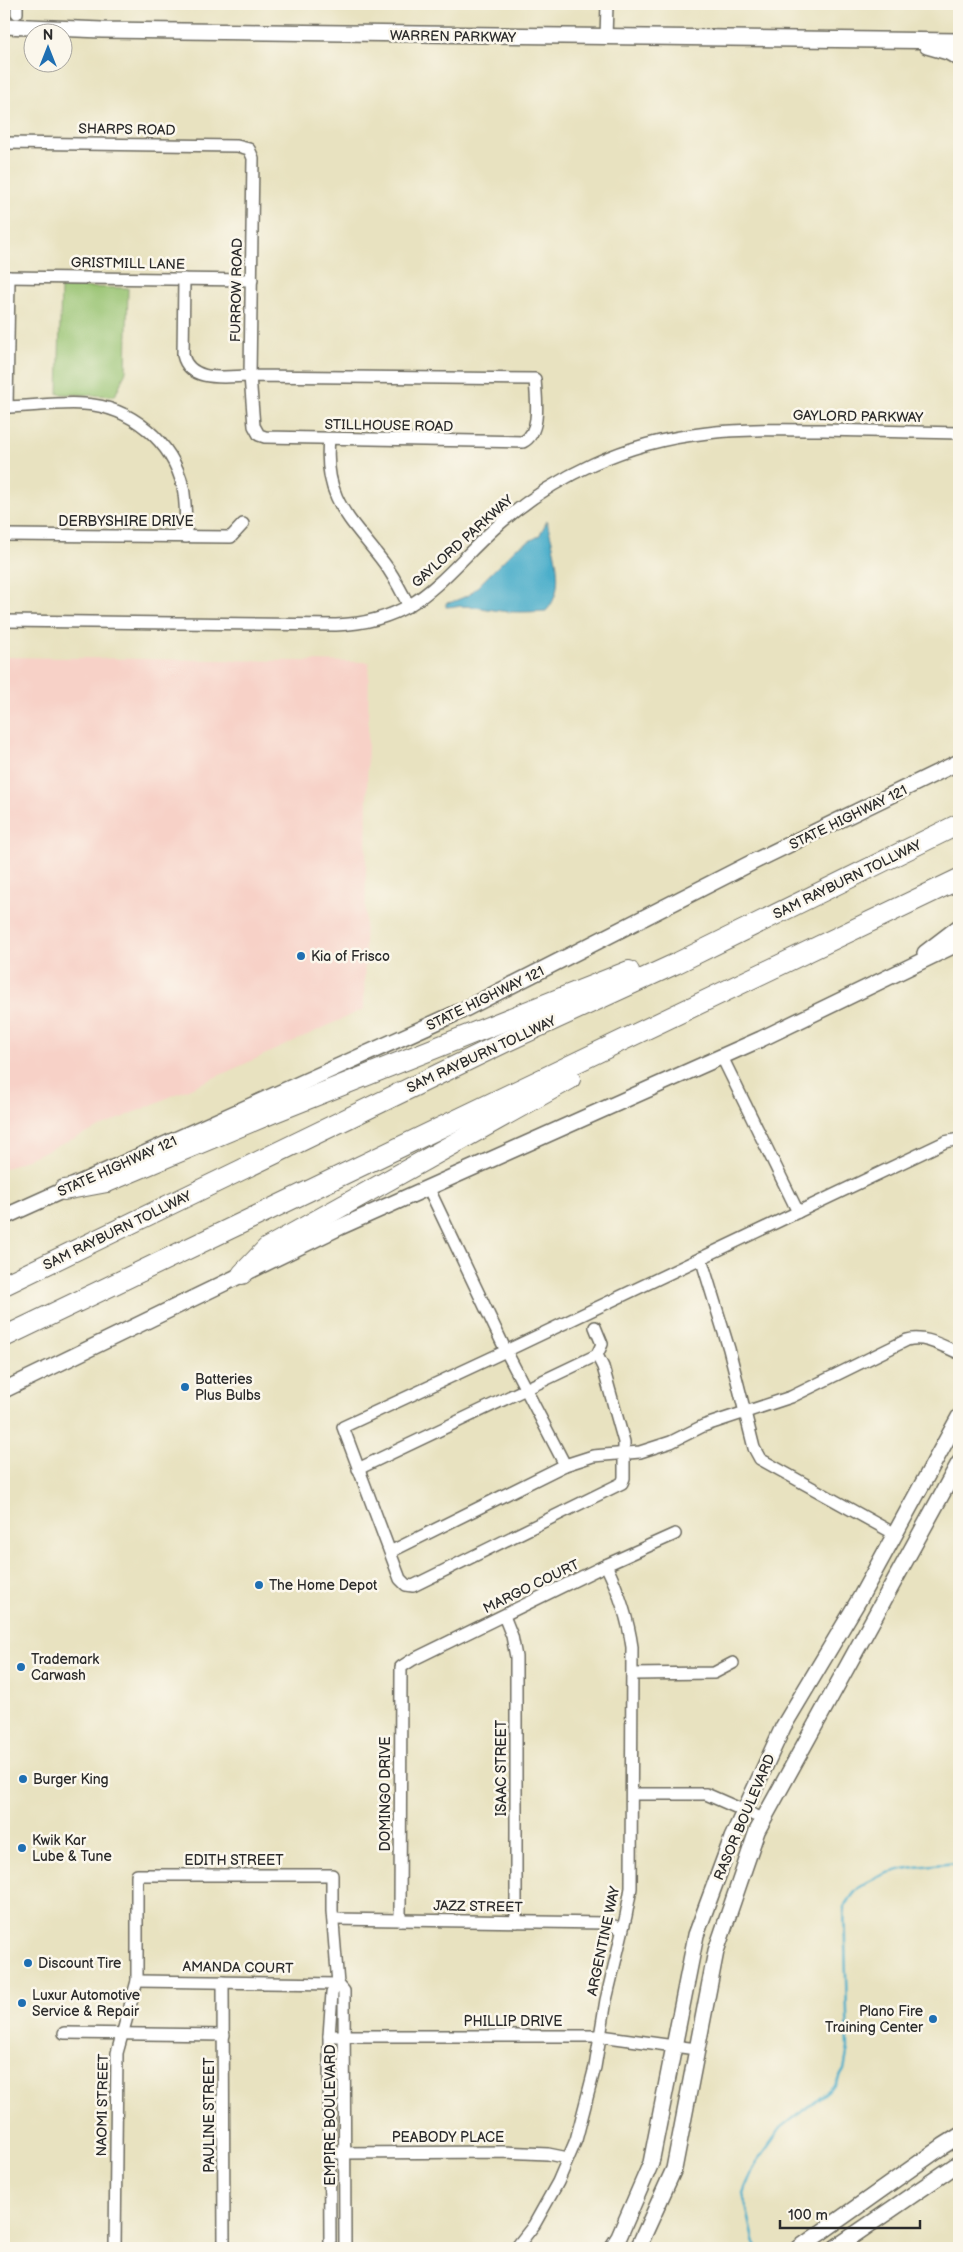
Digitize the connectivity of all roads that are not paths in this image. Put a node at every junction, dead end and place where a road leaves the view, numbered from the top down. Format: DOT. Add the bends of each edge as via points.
graph roads {
  1 [pos="607,4"];
  2 [pos="4,26"];
  3 [pos="606,38"];
  4 [pos="903,40"];
  5 [pos="959,41"];
  6 [pos="959,58"];
  7 [pos="4,143"];
  8 [pos="249,149"];
  9 [pos="6,277"];
  10 [pos="184,279"];
  11 [pos="252,280"];
  12 [pos="250,376"];
  13 [pos="5,408"];
  14 [pos="256,432"];
  15 [pos="959,433"];
  16 [pos="329,439"];
  17 [pos="243,524"];
  18 [pos="4,535"];
  19 [pos="186,536"];
  20 [pos="410,606"];
  21 [pos="4,621"];
  22 [pos="959,762"];
  23 [pos="959,824"];
  24 [pos="959,879"];
  25 [pos="959,927"];
  26 [pos="959,943"];
  27 [pos="959,954"];
  28 [pos="675,964"];
  29 [pos="902,971"];
  30 [pos="660,1022"];
  31 [pos="722,1057"];
  32 [pos="959,1139"];
  33 [pos="428,1187"];
  34 [pos="64,1190"];
  35 [pos="798,1212"];
  36 [pos="4,1217"];
  37 [pos="701,1258"];
  38 [pos="242,1274"];
  39 [pos="4,1285"];
  40 [pos="595,1327"];
  41 [pos="4,1337"];
  42 [pos="506,1351"];
  43 [pos="959,1353"];
  44 [pos="597,1355"];
  45 [pos="524,1388"];
  46 [pos="4,1390"];
  47 [pos="745,1412"];
  48 [pos="959,1417"];
  49 [pos="623,1455"];
  50 [pos="959,1463"];
  51 [pos="565,1464"];
  52 [pos="358,1469"];
  53 [pos="675,1534"];
  54 [pos="895,1534"];
  55 [pos="390,1552"];
  56 [pos="606,1565"];
  57 [pos="504,1616"];
  58 [pos="733,1663"];
  59 [pos="401,1667"];
  60 [pos="632,1674"];
  61 [pos="632,1794"];
  62 [pos="744,1811"];
  63 [pos="763,1820"];
  64 [pos="137,1875"];
  65 [pos="332,1875"];
  66 [pos="333,1920"];
  67 [pos="400,1920"];
  68 [pos="516,1922"];
  69 [pos="622,1929"];
  70 [pos="137,1981"];
  71 [pos="224,1982"];
  72 [pos="338,1984"];
  73 [pos="64,2033"];
  74 [pos="121,2033"];
  75 [pos="224,2036"];
  76 [pos="329,2036"];
  77 [pos="345,2036"];
  78 [pos="601,2036"];
  79 [pos="673,2046"];
  80 [pos="696,2049"];
  81 [pos="959,2136"];
  82 [pos="328,2153"];
  83 [pos="345,2153"];
  84 [pos="568,2158"];
  85 [pos="959,2163"];
  86 [pos="804,2245"];
  87 [pos="115,2248"];
  88 [pos="224,2248"];
  89 [pos="330,2248"];
  90 [pos="345,2248"];
  91 [pos="516,2248"];
  92 [pos="612,2248"];
  93 [pos="638,2248"];
  94 [pos="835,2248"];
  1 -- 3 [label="street"];
  2 -- 3 [label="main road, WARREN PARKWAY"];
  3 -- 4 [label="main road, WARREN PARKWAY"];
  4 -- 5 [label="main road, WARREN PARKWAY"];
  4 -- 6 [label="main road, WARREN PARKWAY"];
  7 -- 8 [label="street, SHARPS ROAD" via="237,146"];
  8 -- 11 [label="street, FURROW ROAD" via="253,158"];
  9 -- 10 [label="street, GRISTMILL LANE"];
  9 -- 13 [label="street"];
  10 -- 11 [label="street, GRISTMILL LANE"];
  10 -- 12 [label="street" via="183,352 187,365 201,375"];
  11 -- 12 [label="street, FURROW ROAD"];
  12 -- 14 [label="street, FURROW ROAD"];
  12 -- 16 [label="street, STILLHOUSE ROAD" via="535,379 534,426 531,436 523,442"];
  13 -- 19 [label="street" via="92,404 121,413 142,425 166,449 178,473 184,497"];
  14 -- 16 [label="street, STILLHOUSE ROAD" via="264,438"];
  15 -- 20 [label="street, GAYLORD PARKWAY" via="737,429 686,435 630,449 578,471 534,498 493,530 440,584"];
  16 -- 20 [label="street" via="329,471 339,504 389,570"];
  17 -- 19 [label="street, DERBYSHIRE DRIVE" via="231,537"];
  18 -- 19 [label="street, DERBYSHIRE DRIVE"];
  20 -- 21 [label="street, GAYLORD PARKWAY" via="376,620 336,625"];
  22 -- 34 [label="main road, STATE HIGHWAY 121" via="755,861 459,1012"];
  23 -- 28 [label="highway, SAM RAYBURN TOLLWAY"];
  24 -- 30 [label="highway"];
  25 -- 29 [label="main road"];
  26 -- 29 [label="main road"];
  27 -- 29 [label="main road"];
  28 -- 34 [label="highway" via="636,969 107,1182"];
  28 -- 39 [label="highway, SAM RAYBURN TOLLWAY" via="505,1042"];
  29 -- 31 [label="main road"];
  30 -- 38 [label="highway" via="593,1067 267,1248"];
  30 -- 41 [label="highway"];
  31 -- 33 [label="main road"];
  31 -- 35 [label="street"];
  32 -- 35 [label="street" via="945,1142"];
  33 -- 38 [label="main road"];
  33 -- 42 [label="street"];
  34 -- 36 [label="main road, STATE HIGHWAY 121"];
  35 -- 37 [label="street"];
  37 -- 42 [label="street"];
  37 -- 47 [label="street"];
  38 -- 46 [label="main road"];
  40 -- 44 [label="street" via="602,1344"];
  42 -- 45 [label="street"];
  42 -- 52 [label="street" via="343,1427"];
  43 -- 47 [label="street" via="925,1339 907,1340 791,1397"];
  44 -- 45 [label="street"];
  44 -- 49 [label="street" via="624,1442"];
  45 -- 51 [label="street"];
  45 -- 52 [label="street"];
  47 -- 49 [label="street" via="703,1426 671,1442"];
  47 -- 54 [label="street" via="760,1459"];
  48 -- 54 [label="main road, RASOR BOULEVARD"];
  49 -- 51 [label="street" via="593,1456"];
  49 -- 55 [label="street" via="622,1483 413,1586 400,1579"];
  50 -- 63 [label="main road, RASOR BOULEVARD"];
  51 -- 55 [label="street"];
  52 -- 55 [label="street"];
  53 -- 56 [label="street, MARGO COURT"];
  54 -- 62 [label="main road, RASOR BOULEVARD" via="783,1727"];
  56 -- 57 [label="street, MARGO COURT"];
  56 -- 60 [label="street, ARGENTINE WAY" via="619,1591 630,1629"];
  57 -- 59 [label="street, MARGO COURT"];
  57 -- 68 [label="street, ISAAC STREET" via="516,1657"];
  58 -- 60 [label="street" via="714,1673"];
  59 -- 67 [label="street, DOMINGO DRIVE"];
  60 -- 61 [label="street, ARGENTINE WAY"];
  61 -- 62 [label="street" via="706,1794"];
  61 -- 69 [label="street, ARGENTINE WAY" via="631,1888"];
  62 -- 63 [label="street"];
  62 -- 79 [label="main road, RASOR BOULEVARD" via="696,1935"];
  63 -- 80 [label="main road, RASOR BOULEVARD" via="716,1951"];
  64 -- 65 [label="street, EDITH STREET"];
  64 -- 70 [label="street, NAOMI STREET"];
  65 -- 66 [label="street, EMPIRE BOULEVARD"];
  66 -- 67 [label="street, JAZZ STREET"];
  66 -- 72 [label="street, EMPIRE BOULEVARD"];
  67 -- 68 [label="street, JAZZ STREET"];
  68 -- 69 [label="street, JAZZ STREET" via="606,1923"];
  69 -- 78 [label="street, ARGENTINE WAY"];
  70 -- 71 [label="street, AMANDA COURT"];
  70 -- 74 [label="street, NAOMI STREET"];
  71 -- 72 [label="street, AMANDA COURT"];
  71 -- 75 [label="street, PAULINE STREET"];
  72 -- 76 [label="street, EMPIRE BOULEVARD" via="332,1993"];
  72 -- 77 [label="street, EMPIRE BOULEVARD" via="344,1991"];
  73 -- 74 [label="street"];
  74 -- 75 [label="street"];
  74 -- 87 [label="street, NAOMI STREET" via="117,2053"];
  75 -- 88 [label="street, PAULINE STREET"];
  76 -- 77 [label="street, PHILLIP DRIVE"];
  76 -- 82 [label="street, EMPIRE BOULEVARD"];
  77 -- 78 [label="street, PHILLIP DRIVE"];
  77 -- 83 [label="street, EMPIRE BOULEVARD"];
  78 -- 79 [label="street, PHILLIP DRIVE"];
  78 -- 84 [label="street, ARGENTINE WAY" via="581,2124"];
  79 -- 80 [label="street, PHILLIP DRIVE"];
  79 -- 92 [label="main road, RASOR BOULEVARD" via="651,2163"];
  80 -- 93 [label="main road, RASOR BOULEVARD" via="674,2169"];
  81 -- 86 [label="main road"];
  82 -- 83 [label="street, PEABODY PLACE"];
  82 -- 89 [label="street, EMPIRE BOULEVARD"];
  83 -- 84 [label="street, PEABODY PLACE" via="502,2152"];
  83 -- 90 [label="street, EMPIRE BOULEVARD"];
  84 -- 91 [label="street, ARGENTINE WAY" via="534,2225"];
  85 -- 94 [label="main road"];
}
